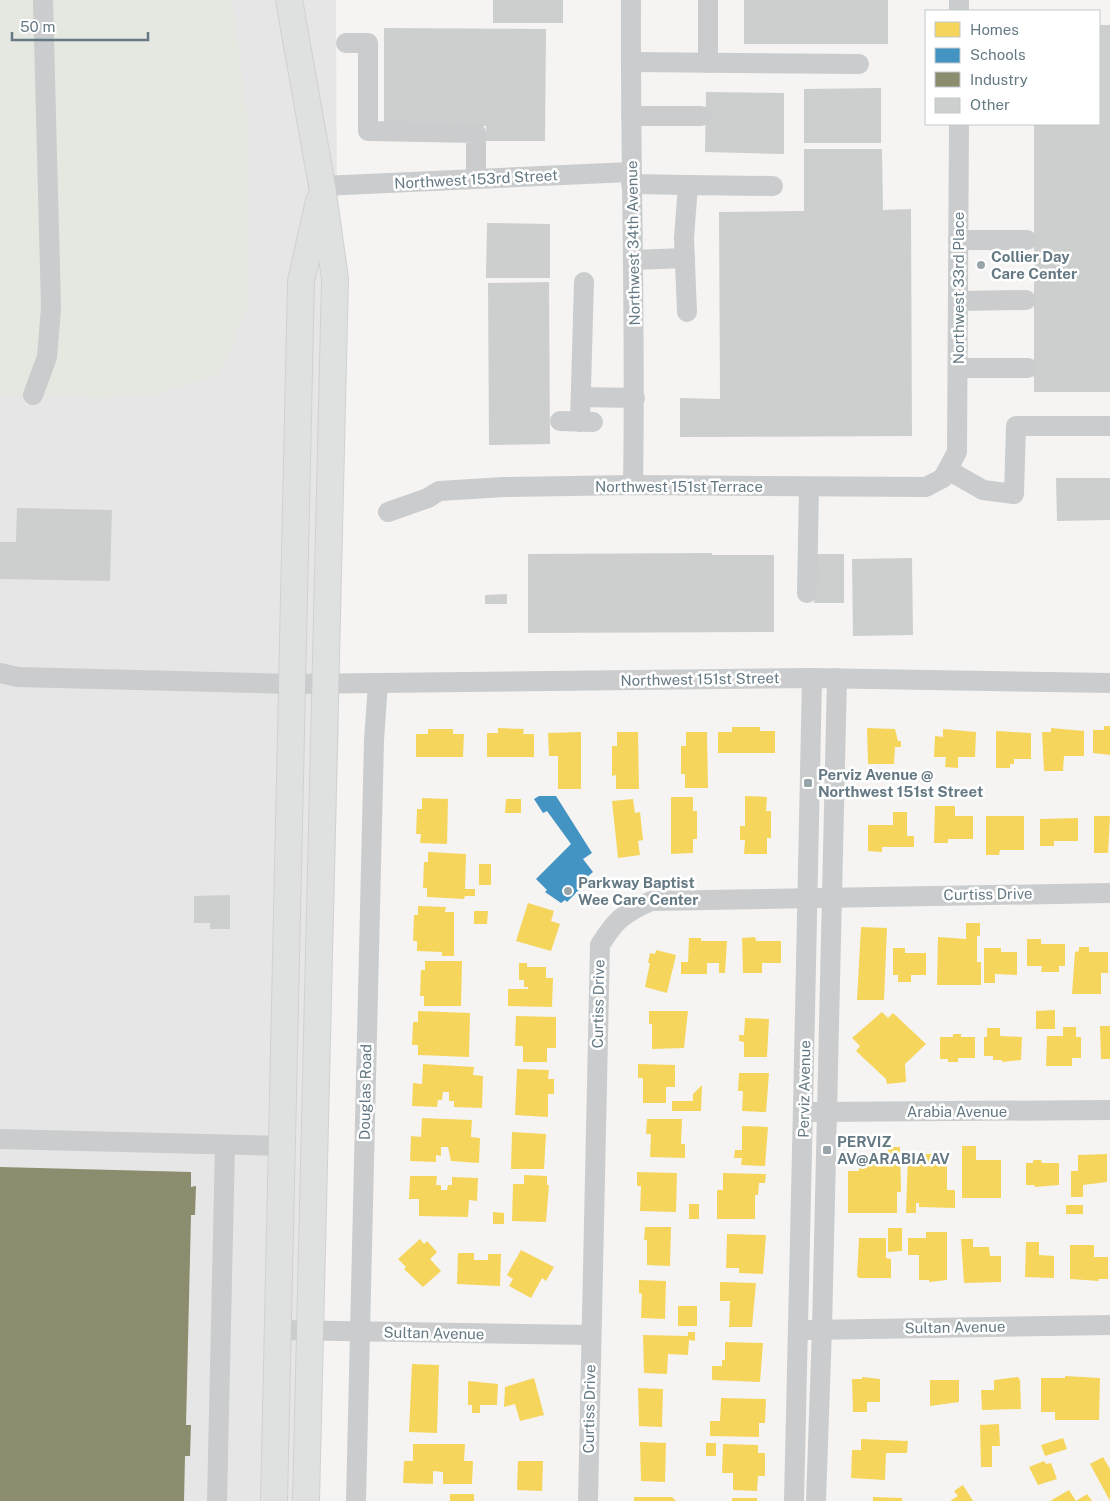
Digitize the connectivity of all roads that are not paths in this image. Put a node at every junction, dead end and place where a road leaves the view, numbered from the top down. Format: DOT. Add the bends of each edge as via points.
graph roads {
  1 [pos="43,0"];
  2 [pos="289,0"];
  3 [pos="631,0"];
  4 [pos="708,0"];
  5 [pos="346,43"];
  6 [pos="631,62"];
  7 [pos="708,63"];
  8 [pos="859,64"];
  9 [pos="630,116"];
  10 [pos="701,116"];
  11 [pos="959,125"];
  12 [pos="630,178"];
  13 [pos="476,179"];
  14 [pos="688,185"];
  15 [pos="322,186"];
  16 [pos="773,186"];
  17 [pos="958,240"];
  18 [pos="1027,240"];
  19 [pos="685,258"];
  20 [pos="633,260"];
  21 [pos="584,282"];
  22 [pos="1026,300"];
  23 [pos="958,301"];
  24 [pos="687,312"];
  25 [pos="958,368"];
  26 [pos="1028,368"];
  27 [pos="33,395"];
  28 [pos="581,397"];
  29 [pos="635,398"];
  30 [pos="560,421"];
  31 [pos="1110,426"];
  32 [pos="958,452"];
  33 [pos="948,470"];
  34 [pos="633,485"];
  35 [pos="809,487"];
  36 [pos="388,512"];
  37 [pos="807,593"];
  38 [pos="0,673"];
  39 [pos="812,678"];
  40 [pos="837,678"];
  41 [pos="324,683"];
  42 [pos="378,683"];
  43 [pos="1110,683"];
  44 [pos="291,684"];
  45 [pos="1110,892"];
  46 [pos="831,896"];
  47 [pos="806,897"];
  48 [pos="1110,1110"];
  49 [pos="804,1112"];
  50 [pos="826,1112"];
  51 [pos="0,1139"];
  52 [pos="225,1145"];
  53 [pos="282,1146"];
  54 [pos="1110,1325"];
  55 [pos="822,1329"];
  56 [pos="278,1330"];
  57 [pos="310,1330"];
  58 [pos="800,1330"];
  59 [pos="358,1332"];
  60 [pos="590,1335"];
  61 [pos="217,1501"];
  62 [pos="274,1501"];
  63 [pos="306,1501"];
  64 [pos="356,1501"];
  65 [pos="588,1501"];
  66 [pos="794,1501"];
  67 [pos="816,1501"];
  1 -- 27 [label="street" via="50,308 47,357"];
  2 -- 15 [label="main road"];
  3 -- 6 [label="street, Northwest 34th Avenue"];
  4 -- 7 [label="street"];
  5 -- 13 [label="street" via="368,43 368,131 476,133"];
  6 -- 7 [label="street"];
  6 -- 9 [label="street, Northwest 34th Avenue"];
  7 -- 8 [label="street"];
  9 -- 10 [label="street"];
  9 -- 12 [label="street, Northwest 34th Avenue"];
  11 -- 17 [label="street, Northwest 33rd Place"];
  12 -- 13 [label="street, Northwest 153rd Street"];
  12 -- 14 [label="street, Northwest 153rd Street"];
  12 -- 20 [label="street, Northwest 34th Avenue"];
  13 -- 15 [label="street, Northwest 153rd Street"];
  14 -- 16 [label="street, Northwest 153rd Street"];
  14 -- 19 [label="street"];
  15 -- 41 [label="main road" via="335,279"];
  15 -- 44 [label="main road" via="300,281"];
  17 -- 18 [label="street"];
  17 -- 23 [label="street, Northwest 33rd Place"];
  19 -- 20 [label="street"];
  19 -- 24 [label="street"];
  20 -- 29 [label="street, Northwest 34th Avenue"];
  21 -- 28 [label="street"];
  22 -- 23 [label="street"];
  23 -- 25 [label="street, Northwest 33rd Place"];
  25 -- 26 [label="street"];
  25 -- 32 [label="street, Northwest 33rd Place"];
  28 -- 29 [label="street"];
  28 -- 30 [label="street" via="586,422"];
  29 -- 34 [label="street, Northwest 34th Avenue"];
  31 -- 33 [label="street" via="1016,426 1014,494 983,490"];
  32 -- 33 [label="street, Northwest 151st Terrace"];
  33 -- 35 [label="street, Northwest 151st Terrace" via="943,478 926,487"];
  34 -- 35 [label="street, Northwest 151st Terrace"];
  34 -- 36 [label="street, Northwest 151st Terrace" via="504,486 439,491"];
  35 -- 37 [label="street"];
  38 -- 44 [label="street, Northwest 151st Street" via="18,677"];
  39 -- 40 [label="street, Northwest 151st Street"];
  39 -- 42 [label="street, Northwest 151st Street"];
  39 -- 47 [label="street, Perviz Avenue"];
  40 -- 43 [label="street, Northwest 151st Street"];
  40 -- 46 [label="street, Perviz Avenue"];
  41 -- 42 [label="street, Northwest 151st Street"];
  41 -- 44 [label="street, Northwest 151st Street"];
  41 -- 57 [label="main road"];
  42 -- 59 [label="street, Douglas Road"];
  44 -- 53 [label="main road"];
  45 -- 46 [label="street, Curtiss Drive"];
  46 -- 47 [label="street, Curtiss Drive"];
  46 -- 50 [label="street, Perviz Avenue"];
  47 -- 49 [label="street, Perviz Avenue"];
  47 -- 60 [label="street, Curtiss Drive" via="650,901 624,914 600,945"];
  48 -- 50 [label="street, Arabia Avenue"];
  49 -- 50 [label="street, Arabia Avenue"];
  49 -- 58 [label="street, Perviz Avenue"];
  50 -- 55 [label="street, Perviz Avenue"];
  51 -- 52 [label="street"];
  52 -- 53 [label="street"];
  52 -- 61 [label="street"];
  53 -- 56 [label="main road"];
  54 -- 55 [label="street, Sultan Avenue"];
  55 -- 58 [label="street, Sultan Avenue"];
  55 -- 67 [label="street, Perviz Avenue"];
  56 -- 57 [label="street, Sultan Avenue"];
  56 -- 62 [label="main road"];
  57 -- 59 [label="street, Sultan Avenue"];
  57 -- 63 [label="main road"];
  58 -- 66 [label="street, Perviz Avenue"];
  59 -- 60 [label="street, Sultan Avenue"];
  59 -- 64 [label="street, Douglas Road"];
  60 -- 65 [label="street, Curtiss Drive"];
}
